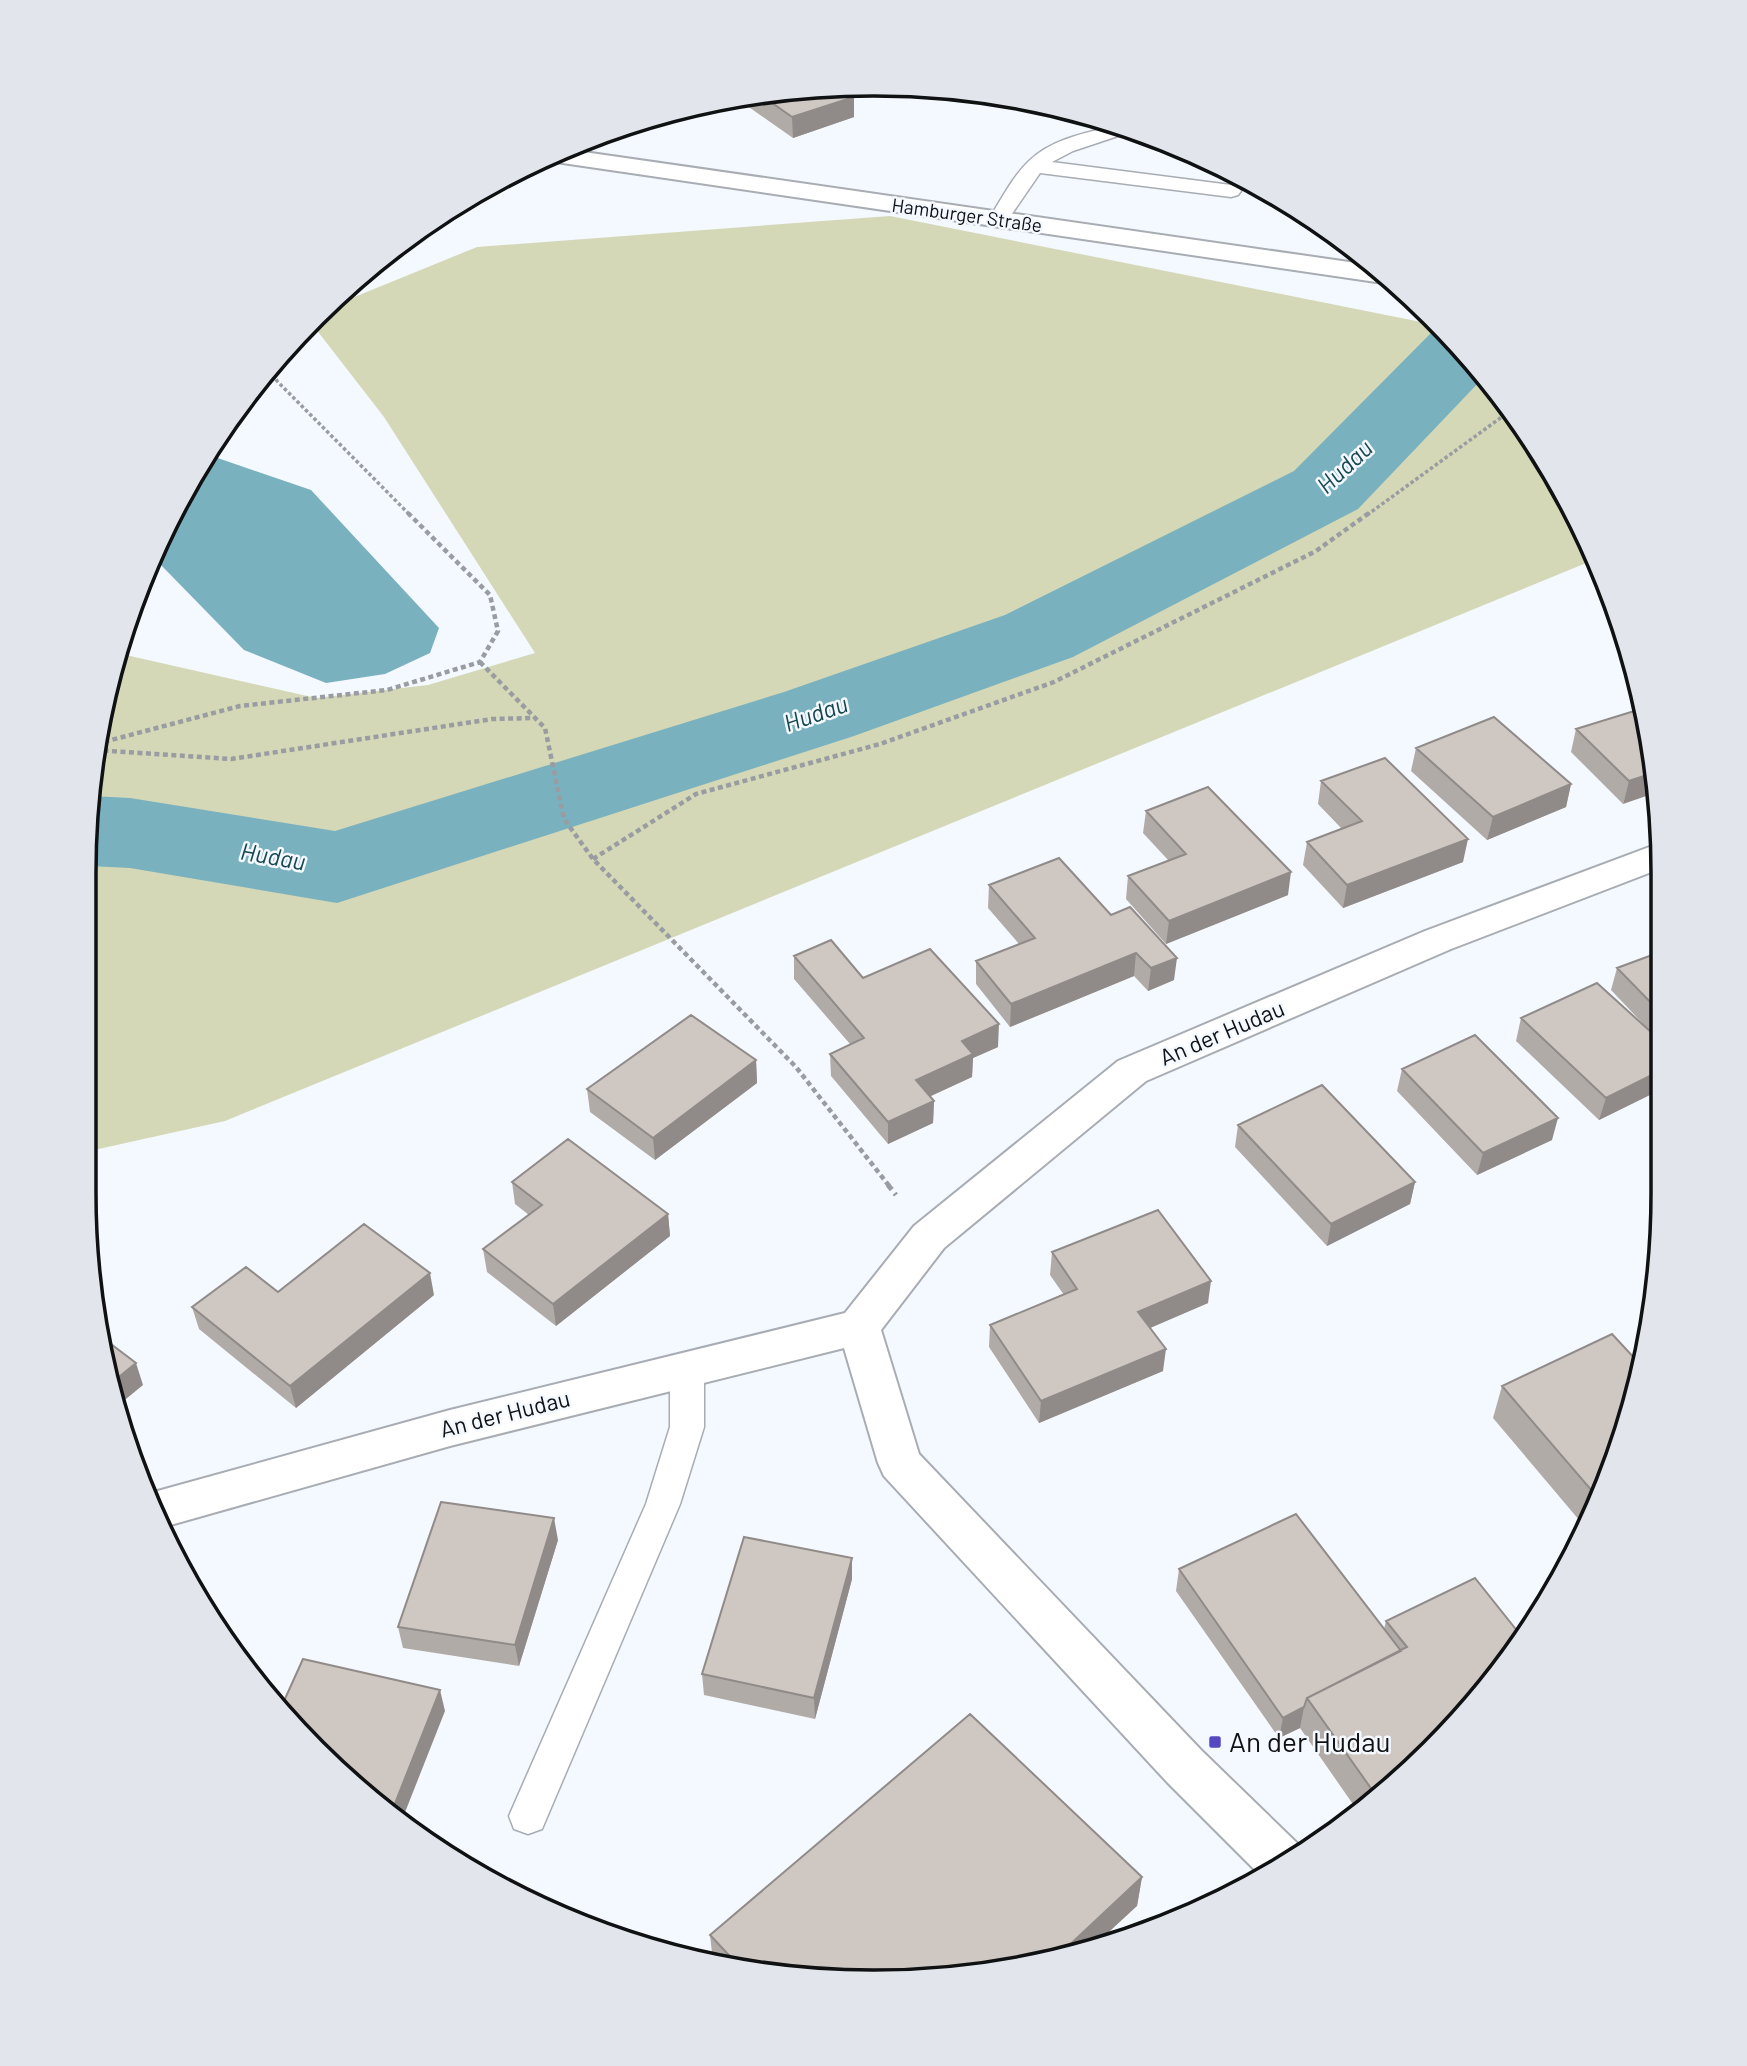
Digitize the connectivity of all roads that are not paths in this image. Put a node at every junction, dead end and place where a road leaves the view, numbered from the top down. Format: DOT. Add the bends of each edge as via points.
graph roads {
  1 [pos="1111,133"];
  2 [pos="570,158"];
  3 [pos="1035,166"];
  4 [pos="1231,191"];
  5 [pos="998,220"];
  6 [pos="1366,273"];
  7 [pos="1650,859"];
  8 [pos="859,1328"];
  9 [pos="687,1368"];
  10 [pos="163,1508"];
  11 [pos="528,1816"];
  12 [pos="1276,1857"];
  1 -- 3 [label="lane" via="1053,152"];
  2 -- 5 [label="street, Hamburger Straße"];
  3 -- 4 [label="lane"];
  3 -- 5 [label="lane"];
  5 -- 6 [label="street, Hamburger Straße"];
  7 -- 8 [label="street, An der Hudau" via="1438,940 1132,1071 929,1237"];
  8 -- 9 [label="street, An der Hudau"];
  8 -- 12 [label="street" via="900,1464 1184,1766"];
  9 -- 10 [label="street, An der Hudau"];
  9 -- 11 [label="lane" via="687,1427 663,1504"];
}
